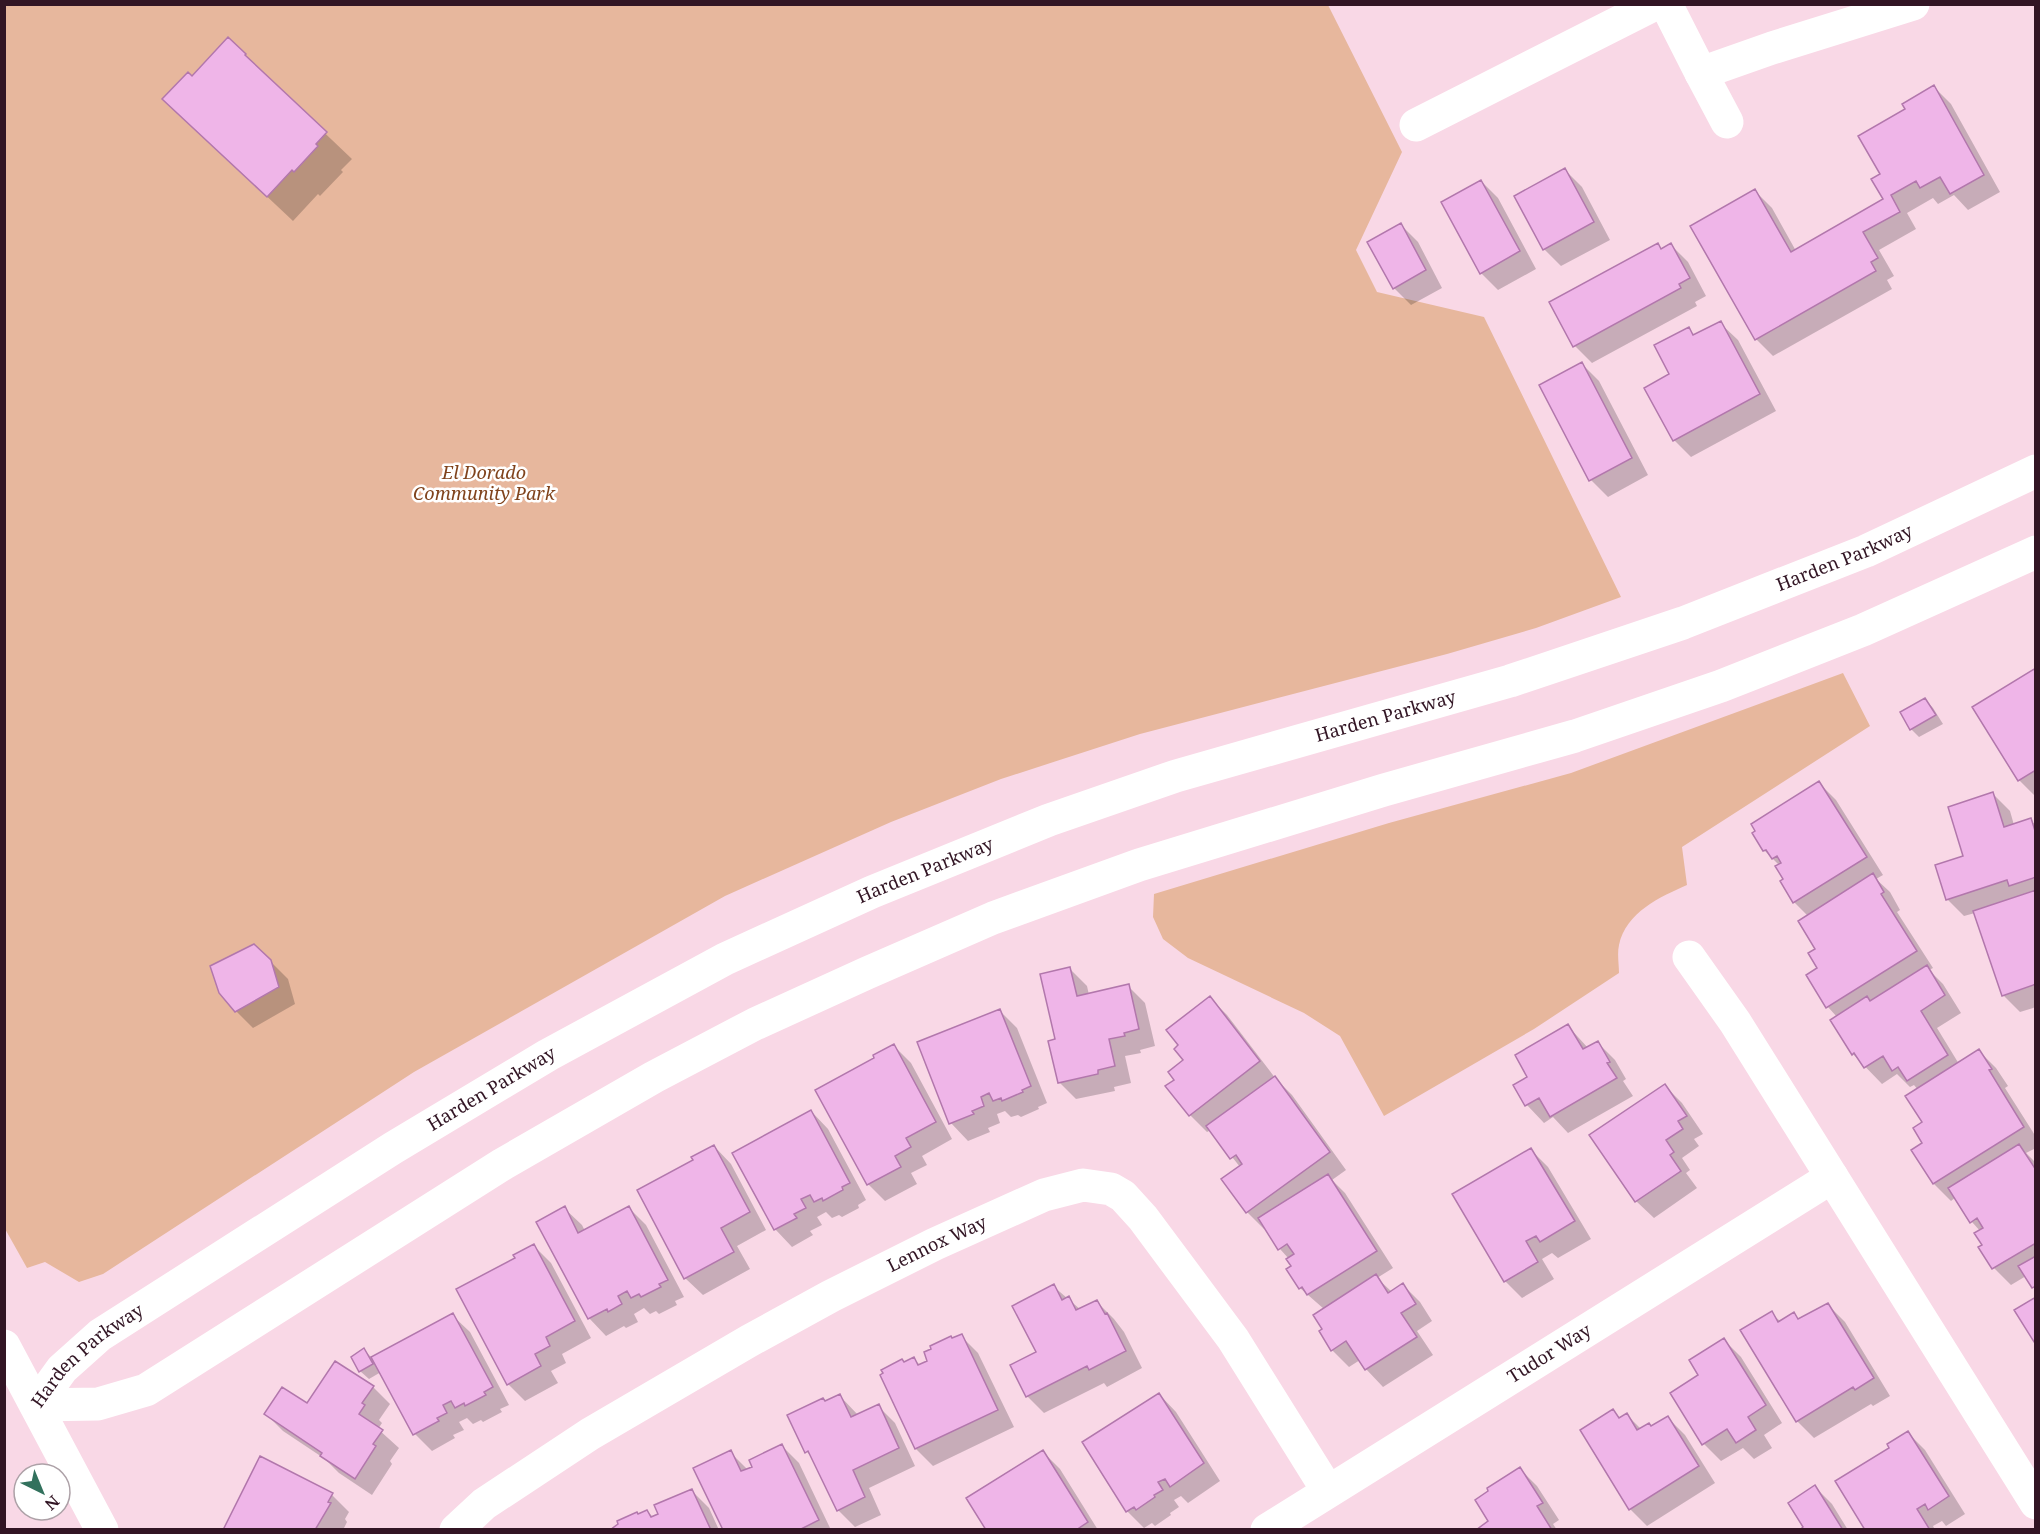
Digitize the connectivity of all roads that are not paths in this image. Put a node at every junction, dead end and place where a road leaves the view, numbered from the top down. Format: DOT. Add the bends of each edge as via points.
graph roads {
  1 [pos="1655,4"];
  2 [pos="1666,4"];
  3 [pos="1914,4"];
  4 [pos="1701,73"];
  5 [pos="1727,122"];
  6 [pos="1416,125"];
  7 [pos="2036,471"];
  8 [pos="2036,552"];
  9 [pos="1689,957"];
  10 [pos="1832,1177"];
  11 [pos="4,1346"];
  12 [pos="36,1405"];
  13 [pos="1328,1491"];
  14 [pos="2036,1503"];
  15 [pos="102,1530"];
  16 [pos="456,1530"];
  17 [pos="1267,1530"];
  1 -- 6 [label="street"];
  2 -- 4 [label="street"];
  3 -- 4 [label="street"];
  4 -- 5 [label="street"];
  7 -- 12 [label="street, Harden Parkway" via="1866,551 1683,623 1510,681 1176,776 1081,809 872,892 725,959 548,1055 403,1142 100,1335 62,1369"];
  8 -- 12 [label="street, Harden Parkway" via="1863,630 1721,686 1575,736 1139,865 993,918 766,1020 654,1077 503,1164 146,1390 98,1404"];
  9 -- 10 [label="street" via="1735,1022"];
  10 -- 13 [label="street, Tudor Way"];
  10 -- 14 [label="street"];
  11 -- 12 [label="street"];
  12 -- 15 [label="street"];
  13 -- 16 [label="street, Lennox Way" via="1233,1339 1143,1218 1112,1189 1083,1185 1044,1195 935,1244 749,1341 590,1434 484,1504"];
  13 -- 17 [label="street, Tudor Way"];
}
